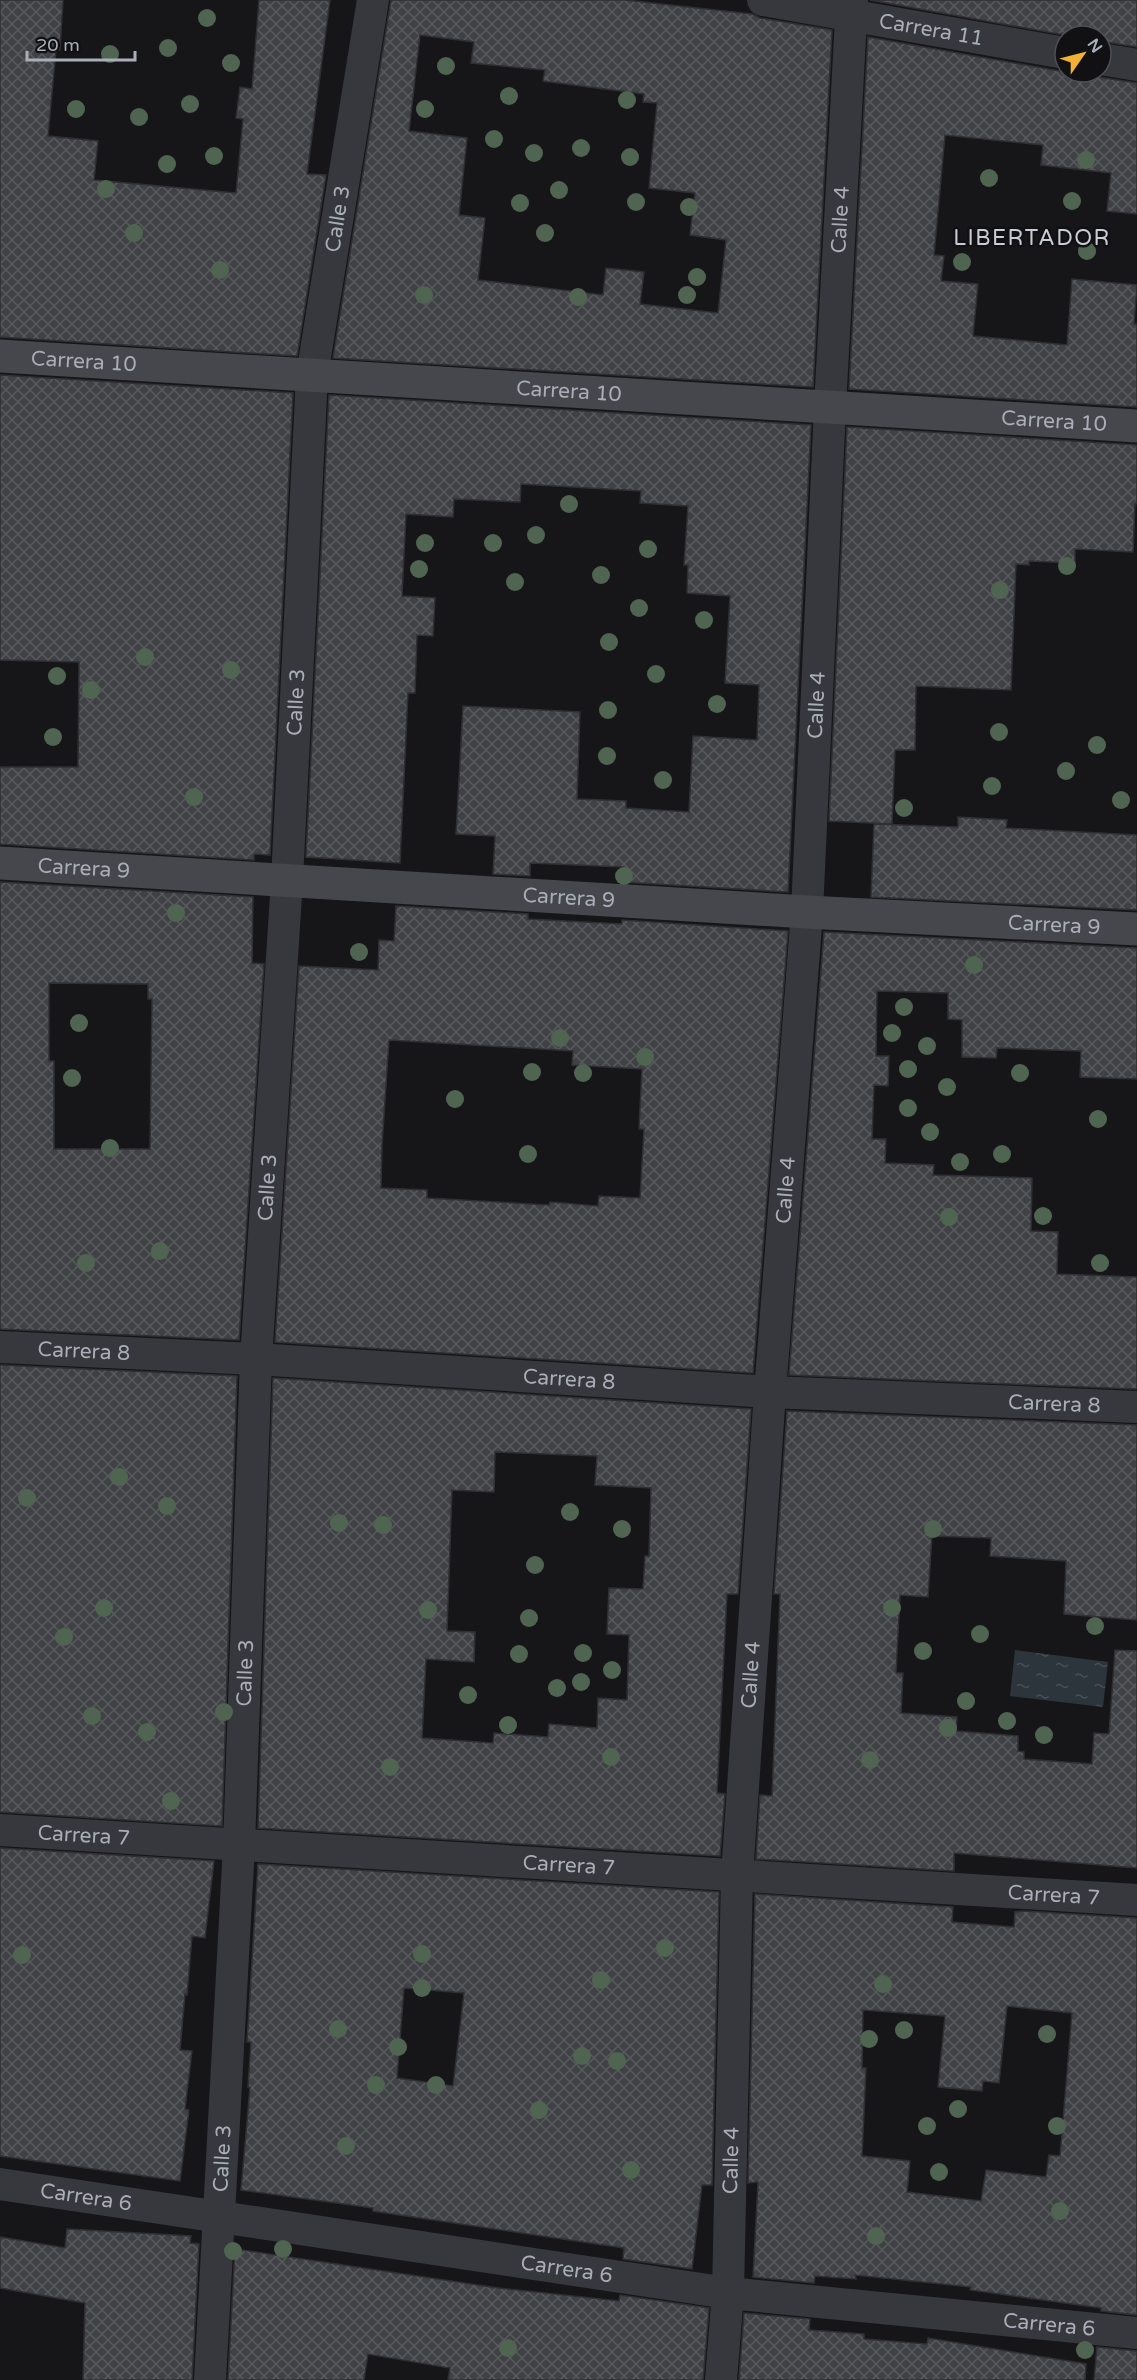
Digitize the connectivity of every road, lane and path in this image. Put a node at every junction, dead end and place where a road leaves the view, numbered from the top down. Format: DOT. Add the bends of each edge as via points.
graph roads {
  1 [pos="373,0"];
  2 [pos="764,0"];
  3 [pos="851,8"];
  4 [pos="1053,50"];
  5 [pos="1113,61"];
  6 [pos="1137,65"];
  7 [pos="0,356"];
  8 [pos="312,375"];
  9 [pos="830,407"];
  10 [pos="1137,426"];
  11 [pos="0,863"];
  12 [pos="287,880"];
  13 [pos="807,912"];
  14 [pos="1137,929"];
  15 [pos="0,1347"];
  16 [pos="256,1359"];
  17 [pos="770,1392"];
  18 [pos="1137,1407"];
  19 [pos="0,1830"];
  20 [pos="239,1845"];
  21 [pos="737,1875"];
  22 [pos="1137,1900"];
  23 [pos="0,2184"];
  24 [pos="218,2217"];
  25 [pos="728,2293"];
  26 [pos="1137,2333"];
  27 [pos="210,2380"];
  28 [pos="721,2380"];
  1 -- 8 [label="street, Calle 3"];
  2 -- 3 [label="street, Carrera 11"];
  3 -- 4 [label="street, Carrera 11"];
  3 -- 9 [label="street, Calle 4"];
  5 -- 6 [label="street"];
  7 -- 8 [label="main road, Carrera 10"];
  8 -- 9 [label="main road, Carrera 10"];
  8 -- 12 [label="street, Calle 3"];
  9 -- 10 [label="main road, Carrera 10"];
  9 -- 13 [label="street, Calle 4"];
  11 -- 12 [label="main road, Carrera 9"];
  12 -- 13 [label="main road, Carrera 9"];
  12 -- 16 [label="street, Calle 3"];
  13 -- 14 [label="main road, Carrera 9"];
  13 -- 17 [label="street, Calle 4"];
  15 -- 16 [label="street, Carrera 8"];
  16 -- 17 [label="street, Carrera 8"];
  16 -- 20 [label="street, Calle 3"];
  17 -- 18 [label="street, Carrera 8"];
  17 -- 21 [label="street, Calle 4"];
  19 -- 20 [label="street, Carrera 7"];
  20 -- 21 [label="street, Carrera 7"];
  20 -- 24 [label="street, Calle 3"];
  21 -- 22 [label="street, Carrera 7"];
  21 -- 25 [label="street, Calle 4"];
  23 -- 24 [label="street, Carrera 6"];
  24 -- 25 [label="street, Carrera 6"];
  24 -- 27 [label="street, Calle 3"];
  25 -- 26 [label="street, Carrera 6"];
  25 -- 28 [label="street, Calle 4"];
}
